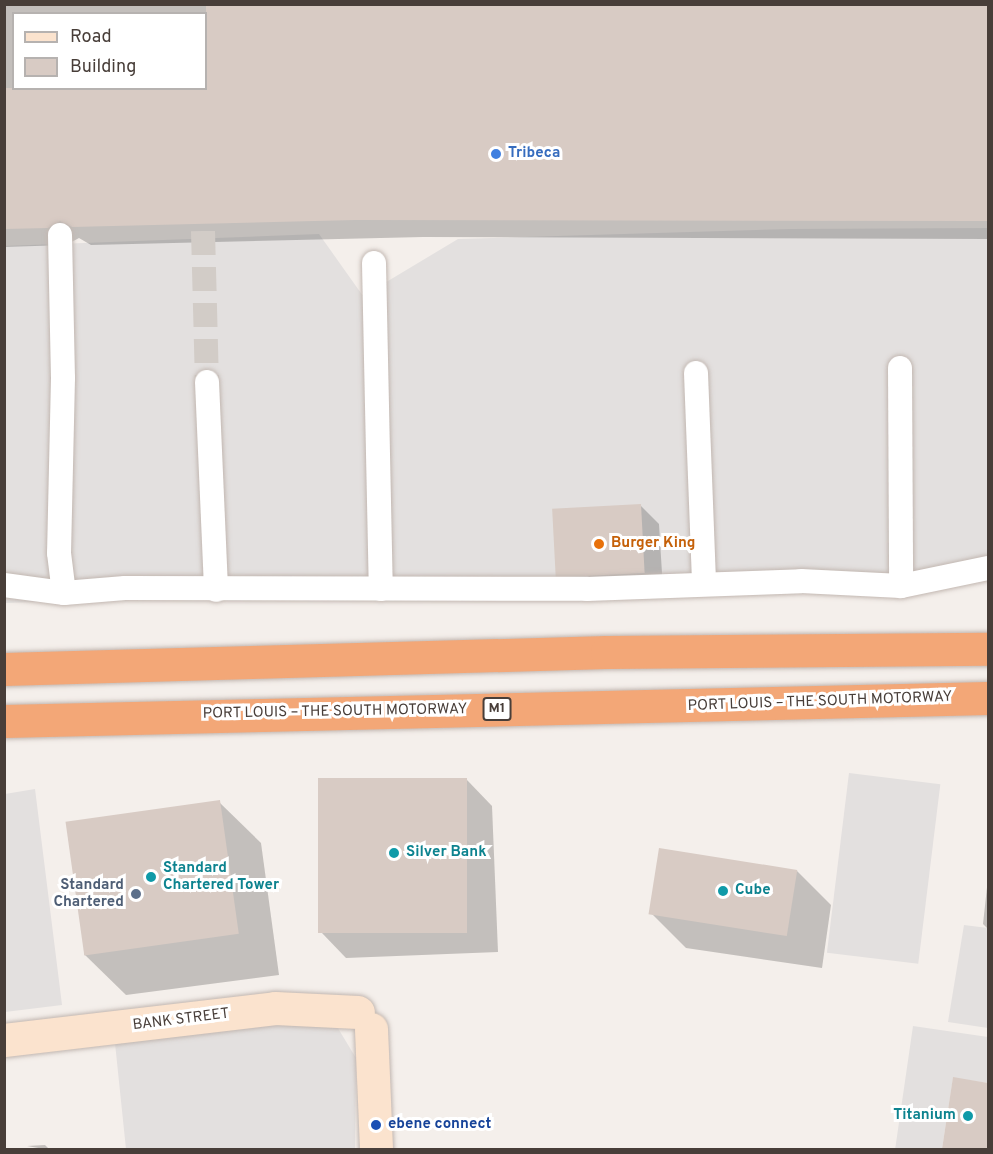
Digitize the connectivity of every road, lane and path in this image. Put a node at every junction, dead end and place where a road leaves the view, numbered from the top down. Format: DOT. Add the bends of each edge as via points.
graph roads {
  1 [pos="60,235"];
  2 [pos="374,263"];
  3 [pos="900,368"];
  4 [pos="696,373"];
  5 [pos="207,382"];
  6 [pos="988,567"];
  7 [pos="704,582"];
  8 [pos="4,585"];
  9 [pos="901,586"];
  10 [pos="381,589"];
  11 [pos="216,590"];
  12 [pos="64,593"];
  13 [pos="988,649"];
  14 [pos="4,661"];
  15 [pos="87,666"];
  16 [pos="4,669"];
  17 [pos="988,698"];
  18 [pos="8,722"];
  19 [pos="4,1040"];
  20 [pos="376,1149"];
  1 -- 12 [label="street" via="63,378 59,553"];
  2 -- 10 [label="street"];
  3 -- 9 [label="street"];
  4 -- 7 [label="street"];
  5 -- 11 [label="street"];
  6 -- 9 [label="street"];
  7 -- 9 [label="street"];
  7 -- 10 [label="street" via="587,589"];
  8 -- 12 [label="street"];
  10 -- 11 [label="street"];
  11 -- 12 [label="street" via="126,588"];
  13 -- 15 [label="highway" via="607,652"];
  14 -- 15 [label="highway"];
  15 -- 16 [label="highway"];
  17 -- 18 [label="highway, PORT LOUIS – THE SOUTH MOTORWAY / M1"];
  19 -- 20 [label="street, BANK STREET" via="275,1008 365,1020"];
}
